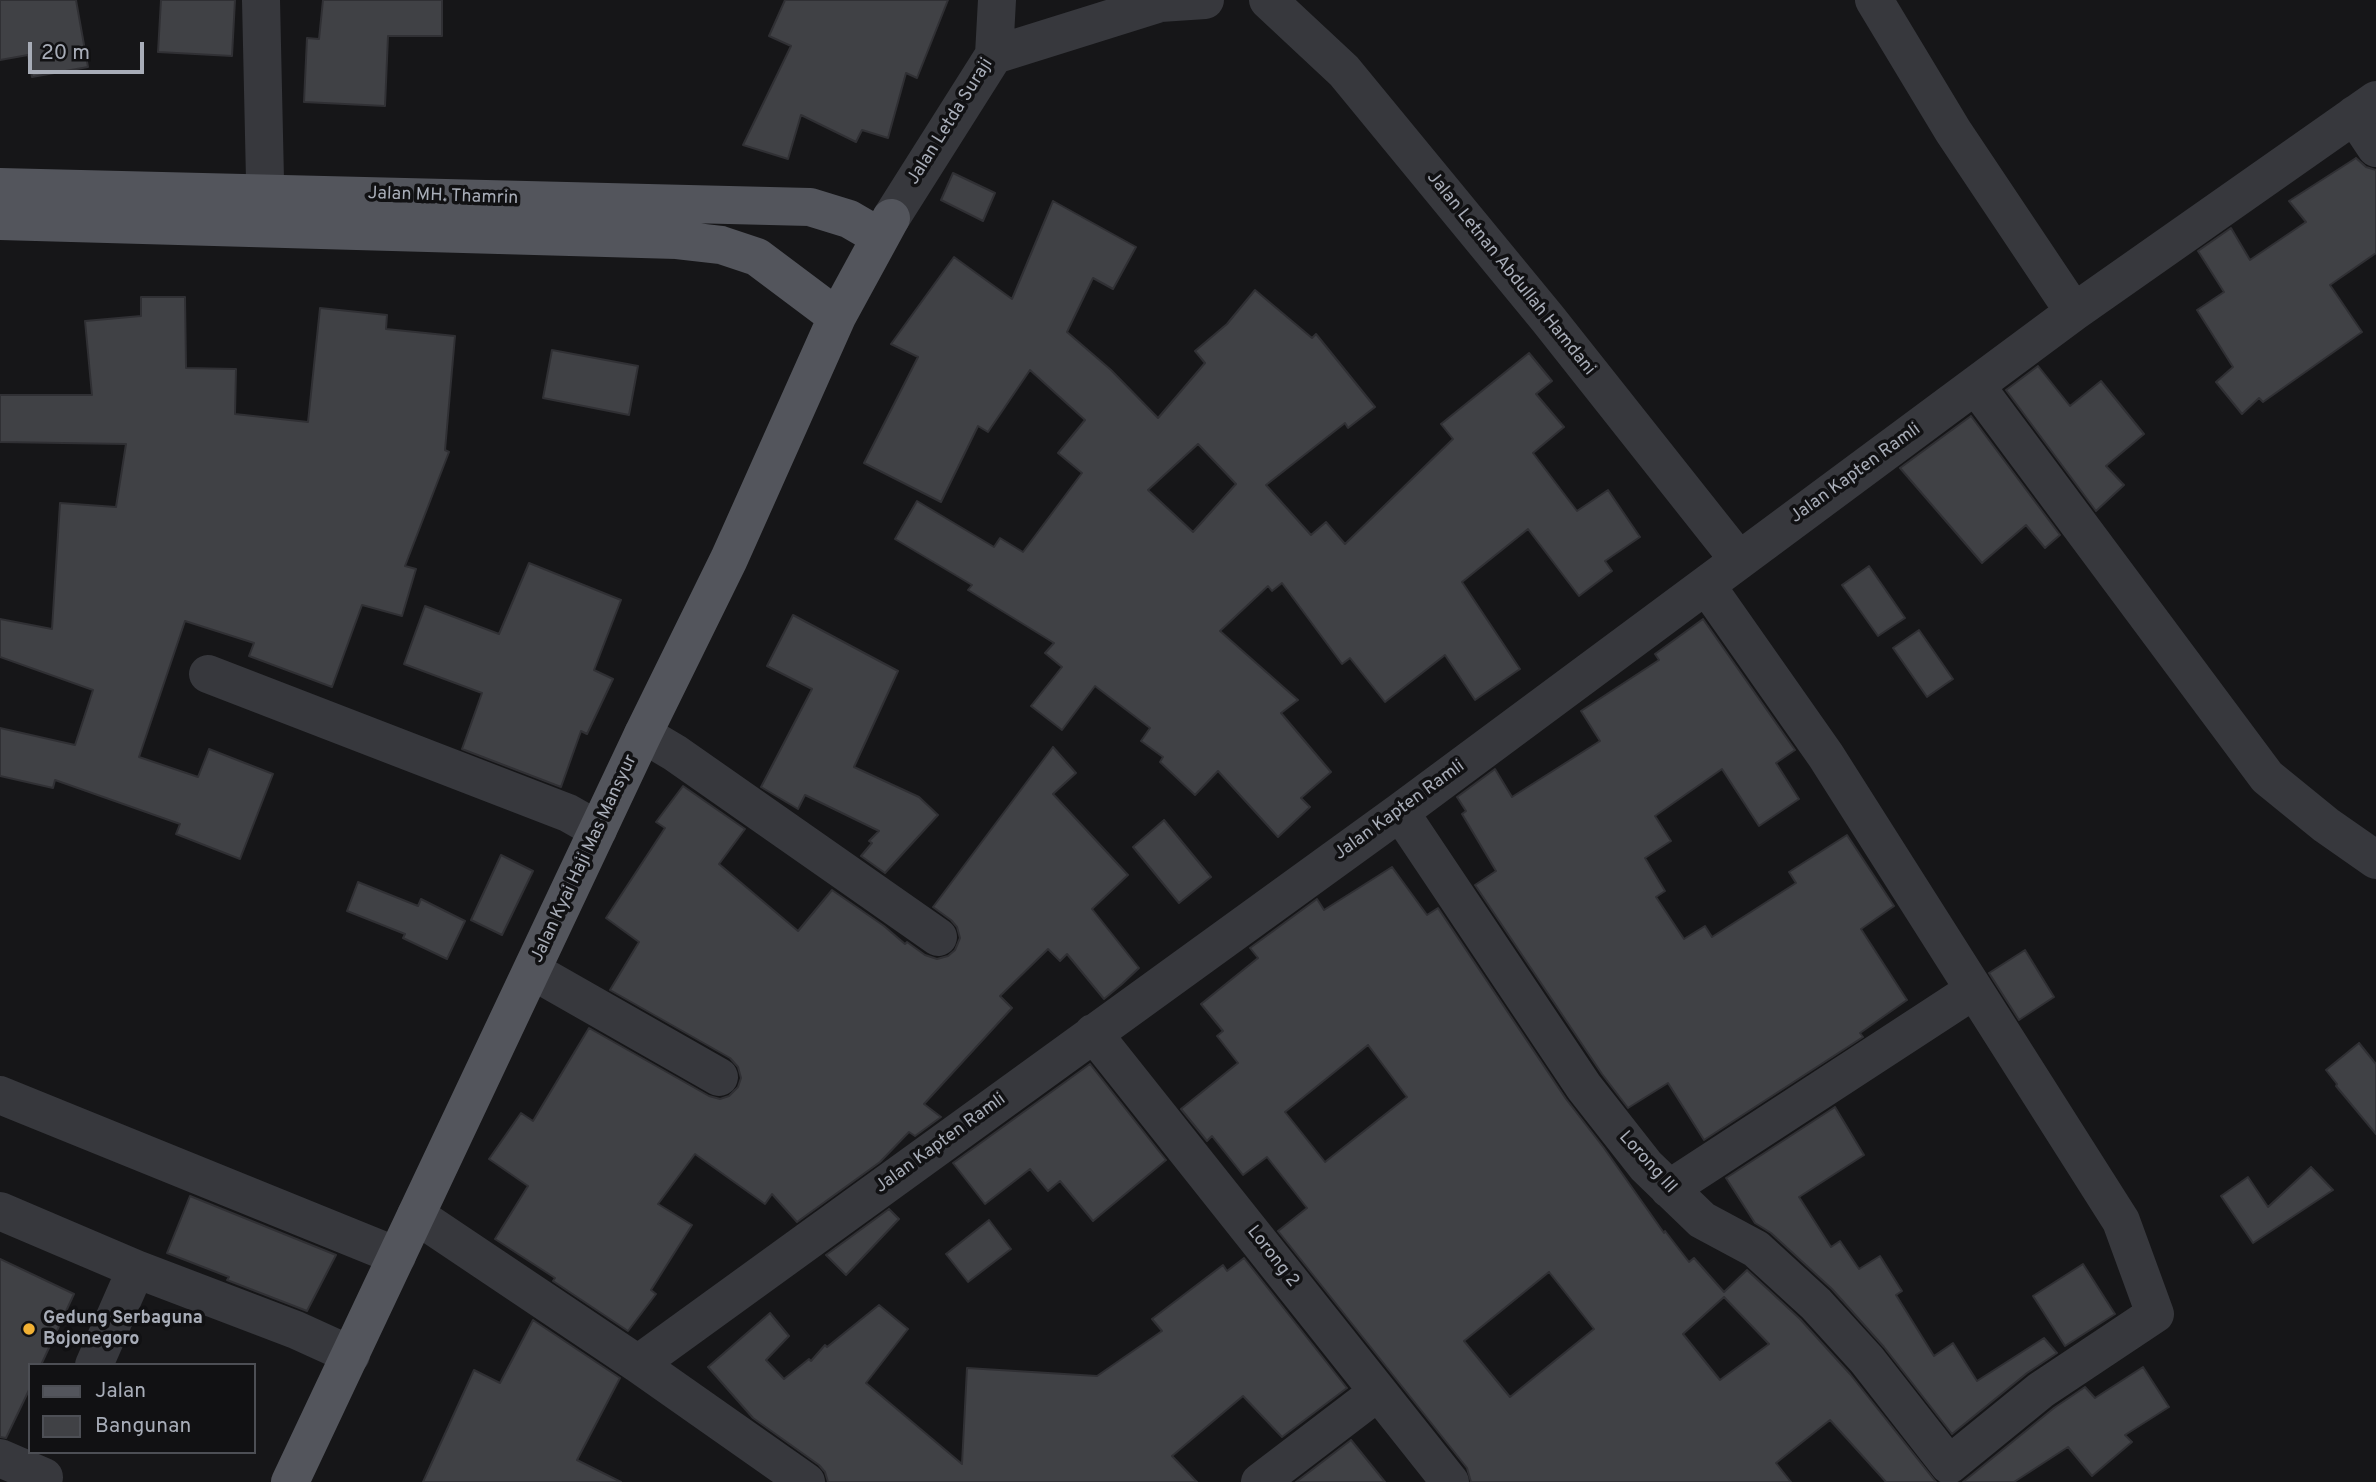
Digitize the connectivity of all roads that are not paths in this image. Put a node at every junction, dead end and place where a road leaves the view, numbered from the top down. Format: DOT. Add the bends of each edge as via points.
graph roads {
  1 [pos="261,0"];
  2 [pos="1205,0"];
  3 [pos="1268,0"];
  4 [pos="1874,0"];
  5 [pos="995,27"];
  6 [pos="2365,108"];
  7 [pos="2376,148"];
  8 [pos="0,187"];
  9 [pos="772,206"];
  10 [pos="265,210"];
  11 [pos="0,221"];
  12 [pos="885,227"];
  13 [pos="776,270"];
  14 [pos="2074,312"];
  15 [pos="837,317"];
  16 [pos="1976,386"];
  17 [pos="1739,560"];
  18 [pos="1706,585"];
  19 [pos="208,674"];
  20 [pos="643,734"];
  21 [pos="1400,811"];
  22 [pos="598,830"];
  23 [pos="2376,860"];
  24 [pos="939,937"];
  25 [pos="533,971"];
  26 [pos="1974,990"];
  27 [pos="1093,1033"];
  28 [pos="719,1077"];
  29 [pos="0,1095"];
  30 [pos="1669,1189"];
  31 [pos="0,1210"];
  32 [pos="416,1215"];
  33 [pos="397,1256"];
  34 [pos="136,1269"];
  35 [pos="351,1355"];
  36 [pos="95,1363"];
  37 [pos="638,1364"];
  38 [pos="1378,1392"];
  39 [pos="0,1458"];
  40 [pos="50,1471"];
  41 [pos="290,1482"];
  42 [pos="806,1482"];
  43 [pos="1260,1482"];
  44 [pos="1450,1482"];
  1 -- 10 [label="street"];
  2 -- 5 [label="street"];
  3 -- 17 [label="street, Jalan Letnan Abdullah Hamdani" via="1344,71"];
  4 -- 14 [label="street" via="1953,131"];
  5 -- 12 [label="street, Jalan Letda Suraji"];
  6 -- 7 [label="street"];
  6 -- 14 [label="street, Jalan Kapten Ramli"];
  8 -- 10 [label="main road, Jalan MH. Thamrin"];
  9 -- 10 [label="main road, Jalan MH. Thamrin"];
  9 -- 12 [label="main road, Jalan MH. Thamrin" via="810,207"];
  9 -- 13 [label="main road" via="767,231"];
  10 -- 11 [label="main road, Jalan MH. Thamrin"];
  10 -- 13 [label="main road, Jalan MH. Thamrin" via="721,245 757,257"];
  12 -- 15 [label="main road, Jalan Kyai Haji Mas Mansyur"];
  13 -- 15 [label="main road, Jalan MH. Thamrin"];
  14 -- 16 [label="street, Jalan Kapten Ramli"];
  15 -- 20 [label="main road, Jalan Kyai Haji Mas Mansyur" via="729,559"];
  16 -- 17 [label="street, Jalan Kapten Ramli"];
  16 -- 23 [label="street" via="2267,777"];
  17 -- 18 [label="street, Jalan Kapten Ramli"];
  18 -- 21 [label="street, Jalan Kapten Ramli"];
  18 -- 26 [label="street" via="1826,756"];
  19 -- 22 [label="street" via="568,813"];
  20 -- 22 [label="main road, Jalan Kyai Haji Mas Mansyur"];
  20 -- 24 [label="street"];
  21 -- 27 [label="street, Jalan Kapten Ramli"];
  21 -- 30 [label="street, Lorong III" via="1584,1087"];
  22 -- 25 [label="main road, Jalan Kyai Haji Mas Mansyur"];
  25 -- 28 [label="street"];
  25 -- 32 [label="main road, Jalan Kyai Haji Mas Mansyur"];
  26 -- 30 [label="street"];
  26 -- 30 [label="street, Lorong III" via="2121,1221 2155,1314 2041,1390 1948,1465 1867,1360 1816,1304 1756,1249 1702,1220"];
  27 -- 37 [label="street, Jalan Kapten Ramli"];
  27 -- 38 [label="street, Lorong 2"];
  29 -- 33 [label="street"];
  31 -- 34 [label="street"];
  32 -- 33 [label="main road, Jalan Kyai Haji Mas Mansyur"];
  32 -- 37 [label="street"];
  33 -- 35 [label="main road, Jalan Kyai Haji Mas Mansyur"];
  34 -- 35 [label="street"];
  34 -- 36 [label="street"];
  35 -- 41 [label="main road, Jalan Kyai Haji Mas Mansyur"];
  37 -- 42 [label="street"];
  38 -- 43 [label="street"];
  38 -- 44 [label="street, Lorong 2"];
  39 -- 40 [label="street"];
}
